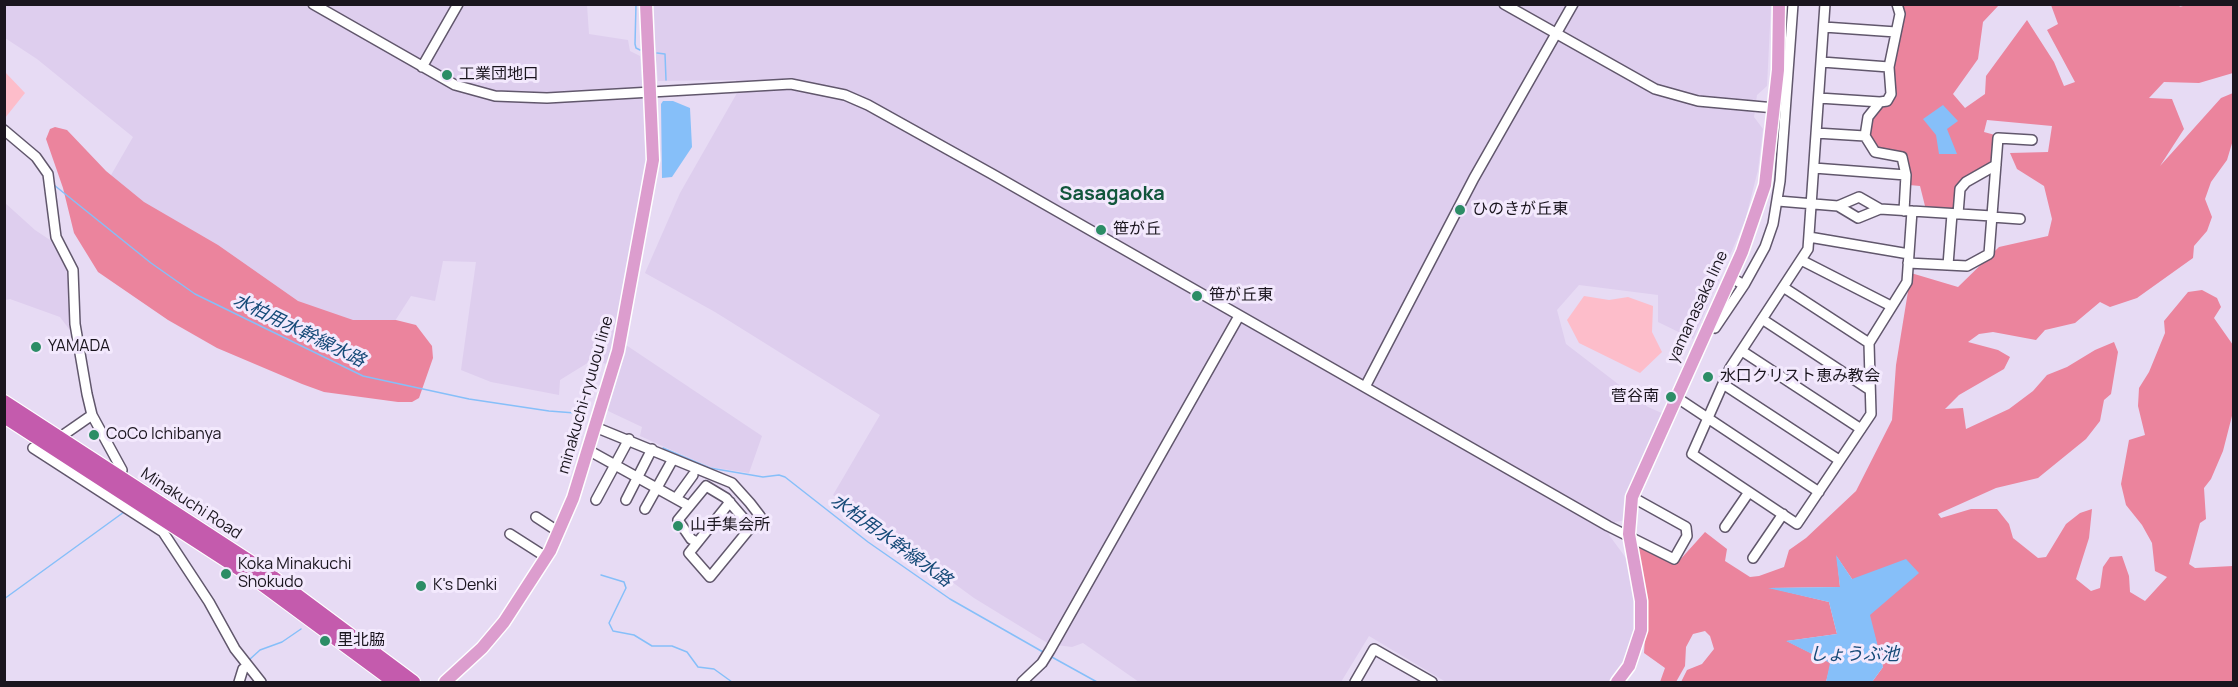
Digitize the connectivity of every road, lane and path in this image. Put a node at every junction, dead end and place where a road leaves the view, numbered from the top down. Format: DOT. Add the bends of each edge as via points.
graph roads {
  1 [pos="313,4"];
  2 [pos="458,4"];
  3 [pos="646,4"];
  4 [pos="1504,4"];
  5 [pos="1573,4"];
  6 [pos="1779,4"];
  7 [pos="1793,4"];
  8 [pos="1825,4"];
  9 [pos="1897,4"];
  10 [pos="1824,27"];
  11 [pos="1896,32"];
  12 [pos="1556,34"];
  13 [pos="1821,62"];
  14 [pos="1889,67"];
  15 [pos="422,68"];
  16 [pos="649,91"];
  17 [pos="1819,98"];
  18 [pos="1880,102"];
  19 [pos="1775,108"];
  20 [pos="4,130"];
  21 [pos="1816,133"];
  22 [pos="1864,136"];
  23 [pos="2032,140"];
  24 [pos="1880,154"];
  25 [pos="1996,165"];
  26 [pos="1814,168"];
  27 [pos="1876,172"];
  28 [pos="1906,175"];
  29 [pos="1778,201"];
  30 [pos="1811,204"];
  31 [pos="1838,206"];
  32 [pos="1880,209"];
  33 [pos="1908,211"];
  34 [pos="1955,214"];
  35 [pos="1992,217"];
  36 [pos="2020,219"];
  37 [pos="1809,237"];
  38 [pos="1909,259"];
  39 [pos="1802,260"];
  40 [pos="1948,265"];
  41 [pos="1730,277"];
  42 [pos="1744,285"];
  43 [pos="1783,287"];
  44 [pos="1891,306"];
  45 [pos="1239,316"];
  46 [pos="1762,319"];
  47 [pos="1708,325"];
  48 [pos="1869,343"];
  49 [pos="1742,351"];
  50 [pos="1723,384"];
  51 [pos="1365,387"];
  52 [pos="1870,390"];
  53 [pos="1676,397"];
  54 [pos="4,402"];
  55 [pos="92,415"];
  56 [pos="4,416"];
  57 [pos="1707,418"];
  58 [pos="595,427"];
  59 [pos="1861,429"];
  60 [pos="61,439"];
  61 [pos="629,439"];
  62 [pos="39,445"];
  63 [pos="652,449"];
  64 [pos="588,450"];
  65 [pos="673,459"];
  66 [pos="1839,460"];
  67 [pos="615,464"];
  68 [pos="693,475"];
  69 [pos="637,476"];
  70 [pos="120,477"];
  71 [pos="657,487"];
  72 [pos="1749,492"];
  73 [pos="1819,492"];
  74 [pos="677,497"];
  75 [pos="1632,497"];
  76 [pos="596,500"];
  77 [pos="626,500"];
  78 [pos="730,502"];
  79 [pos="689,506"];
  80 [pos="645,509"];
  81 [pos="1783,514"];
  82 [pos="536,517"];
  83 [pos="750,526"];
  84 [pos="1725,527"];
  85 [pos="560,532"];
  86 [pos="510,534"];
  87 [pos="1629,534"];
  88 [pos="697,542"];
  89 [pos="546,557"];
  90 [pos="1753,558"];
  91 [pos="248,666"];
  92 [pos="239,682"];
  93 [pos="261,682"];
  94 [pos="395,682"];
  95 [pos="413,682"];
  96 [pos="445,682"];
  97 [pos="1022,682"];
  98 [pos="1357,682"];
  99 [pos="1432,682"];
  100 [pos="1617,682"];
  1 -- 15 [label="street"];
  2 -- 15 [label="street"];
  3 -- 16 [label="main road, minakuchi-ryuuou line"];
  4 -- 12 [label="street"];
  5 -- 12 [label="street"];
  6 -- 19 [label="main road, yamanasaka line"];
  7 -- 29 [label="street"];
  8 -- 10 [label="street"];
  9 -- 11 [label="street" via="1900,14"];
  10 -- 11 [label="street"];
  10 -- 13 [label="street"];
  11 -- 14 [label="street"];
  12 -- 19 [label="street" via="1641,83 1668,94 1698,101"];
  12 -- 51 [label="street" via="1467,191"];
  13 -- 14 [label="street"];
  13 -- 17 [label="street"];
  14 -- 18 [label="street" via="1891,94 1887,101"];
  15 -- 16 [label="street" via="471,91 509,98"];
  16 -- 45 [label="street" via="791,84 827,89 855,99"];
  16 -- 58 [label="main road, minakuchi-ryuuou line" via="654,160 649,196 618,351"];
  17 -- 18 [label="street"];
  17 -- 21 [label="street"];
  18 -- 22 [label="street" via="1868,117"];
  19 -- 41 [label="main road, yamanasaka line" via="1765,185 1752,229"];
  20 -- 55 [label="street" via="25,145 48,174 56,237 74,270 75,324"];
  21 -- 22 [label="street"];
  21 -- 26 [label="street"];
  22 -- 24 [label="street" via="1871,150"];
  23 -- 25 [label="street" via="1998,138"];
  24 -- 27 [label="street"];
  24 -- 28 [label="street" via="1902,157"];
  25 -- 34 [label="street" via="1960,189"];
  25 -- 35 [label="street"];
  26 -- 27 [label="street"];
  26 -- 30 [label="street"];
  27 -- 28 [label="street"];
  28 -- 33 [label="street"];
  29 -- 30 [label="street"];
  29 -- 42 [label="street" via="1765,247"];
  30 -- 31 [label="street"];
  30 -- 37 [label="street"];
  31 -- 32 [label="street" via="1859,197"];
  31 -- 32 [label="street" via="1858,218"];
  32 -- 33 [label="street"];
  33 -- 34 [label="street"];
  33 -- 38 [label="street"];
  34 -- 35 [label="street"];
  34 -- 40 [label="street"];
  35 -- 36 [label="street"];
  35 -- 40 [label="street" via="1989,254 1967,266"];
  37 -- 38 [label="street"];
  37 -- 39 [label="street"];
  38 -- 40 [label="street"];
  38 -- 44 [label="street" via="1907,282"];
  39 -- 43 [label="street"];
  39 -- 44 [label="street"];
  41 -- 42 [label="street"];
  41 -- 47 [label="main road, yamanasaka line"];
  42 -- 47 [label="street" via="1715,328"];
  43 -- 46 [label="street"];
  43 -- 48 [label="street"];
  44 -- 48 [label="street"];
  45 -- 51 [label="street"];
  45 -- 97 [label="street" via="1047,655"];
  46 -- 49 [label="street"];
  46 -- 52 [label="street"];
  47 -- 53 [label="main road, yamanasaka line"];
  48 -- 52 [label="street"];
  49 -- 50 [label="street"];
  49 -- 59 [label="street"];
  50 -- 57 [label="street"];
  50 -- 66 [label="street"];
  51 -- 87 [label="street" via="1608,526"];
  52 -- 59 [label="street" via="1871,414"];
  53 -- 57 [label="street"];
  53 -- 75 [label="main road, yamanasaka line"];
  54 -- 60 [label="highway, Minakuchi Road"];
  55 -- 60 [label="street" via="71,427"];
  55 -- 70 [label="street" via="122,470"];
  56 -- 62 [label="highway, Minakuchi Road"];
  57 -- 72 [label="street" via="1692,454"];
  57 -- 73 [label="street"];
  58 -- 61 [label="street"];
  58 -- 64 [label="main road, minakuchi-ryuuou line"];
  59 -- 66 [label="street"];
  60 -- 62 [label="street"];
  60 -- 70 [label="highway, Minakuchi Road"];
  61 -- 63 [label="street"];
  61 -- 67 [label="street"];
  62 -- 91 [label="street" via="162,532"];
  62 -- 94 [label="highway, Minakuchi Road" via="257,580"];
  63 -- 65 [label="street"];
  63 -- 69 [label="street"];
  64 -- 67 [label="street"];
  64 -- 85 [label="main road, minakuchi-ryuuou line"];
  65 -- 71 [label="street"];
  65 -- 83 [label="street" via="735,485 760,516"];
  66 -- 73 [label="street"];
  67 -- 69 [label="street"];
  67 -- 76 [label="street"];
  68 -- 74 [label="street"];
  69 -- 71 [label="street"];
  69 -- 77 [label="street"];
  70 -- 95 [label="highway, Minakuchi Road" via="264,571"];
  71 -- 74 [label="street"];
  71 -- 80 [label="street"];
  72 -- 81 [label="street"];
  72 -- 84 [label="street"];
  73 -- 81 [label="street" via="1797,524"];
  74 -- 79 [label="street"];
  75 -- 87 [label="main road, yamanasaka line"];
  75 -- 87 [label="street" via="1686,527 1687,536 1674,559"];
  78 -- 79 [label="street" via="706,486"];
  78 -- 83 [label="street"];
  78 -- 88 [label="street"];
  79 -- 88 [label="street" via="678,520"];
  81 -- 90 [label="street"];
  82 -- 85 [label="street"];
  83 -- 88 [label="street" via="710,577 689,552"];
  85 -- 89 [label="main road, minakuchi-ryuuou line"];
  86 -- 89 [label="street"];
  87 -- 100 [label="main road, yamanasaka line" via="1641,601 1641,630 1629,666"];
  89 -- 96 [label="main road, minakuchi-ryuuou line" via="504,622"];
  91 -- 92 [label="street"];
  91 -- 93 [label="street"];
  98 -- 99 [label="street" via="1374,649"];
}
